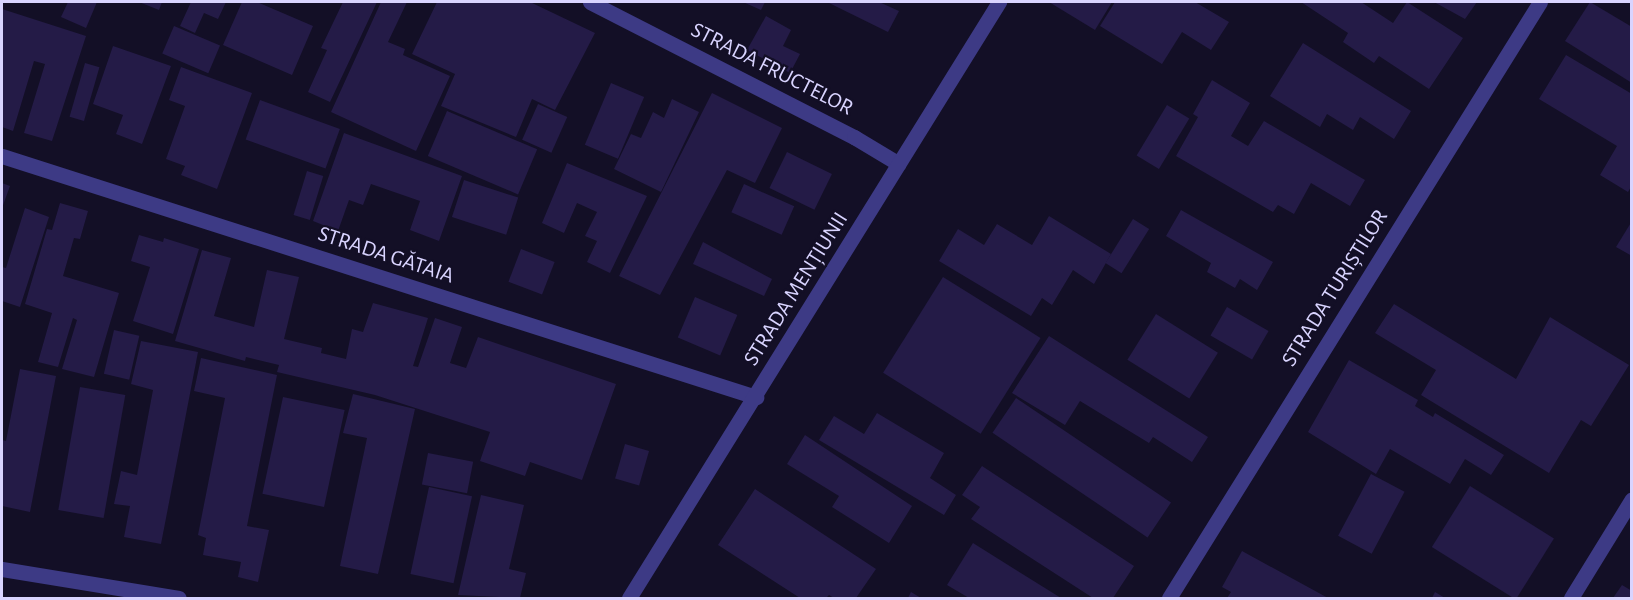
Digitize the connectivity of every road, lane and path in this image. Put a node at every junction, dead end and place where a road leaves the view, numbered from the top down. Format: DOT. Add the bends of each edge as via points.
graph roads {
  1 [pos="590,2"];
  2 [pos="999,2"];
  3 [pos="1540,2"];
  4 [pos="2,156"];
  5 [pos="899,164"];
  6 [pos="756,397"];
  7 [pos="1632,499"];
  8 [pos="2,569"];
  9 [pos="179,598"];
  10 [pos="629,598"];
  11 [pos="1169,598"];
  12 [pos="1571,598"];
  1 -- 5 [label="street, STRADA FRUCTELOR" via="854,137"];
  2 -- 5 [label="street, STRADA MENȚIUNII"];
  3 -- 11 [label="street, STRADA TURIȘTILOR"];
  4 -- 6 [label="street, STRADA GĂTAIA"];
  5 -- 6 [label="street, STRADA MENȚIUNII"];
  6 -- 10 [label="street, STRADA MENȚIUNII"];
  7 -- 12 [label="street"];
  8 -- 9 [label="street"];
}
